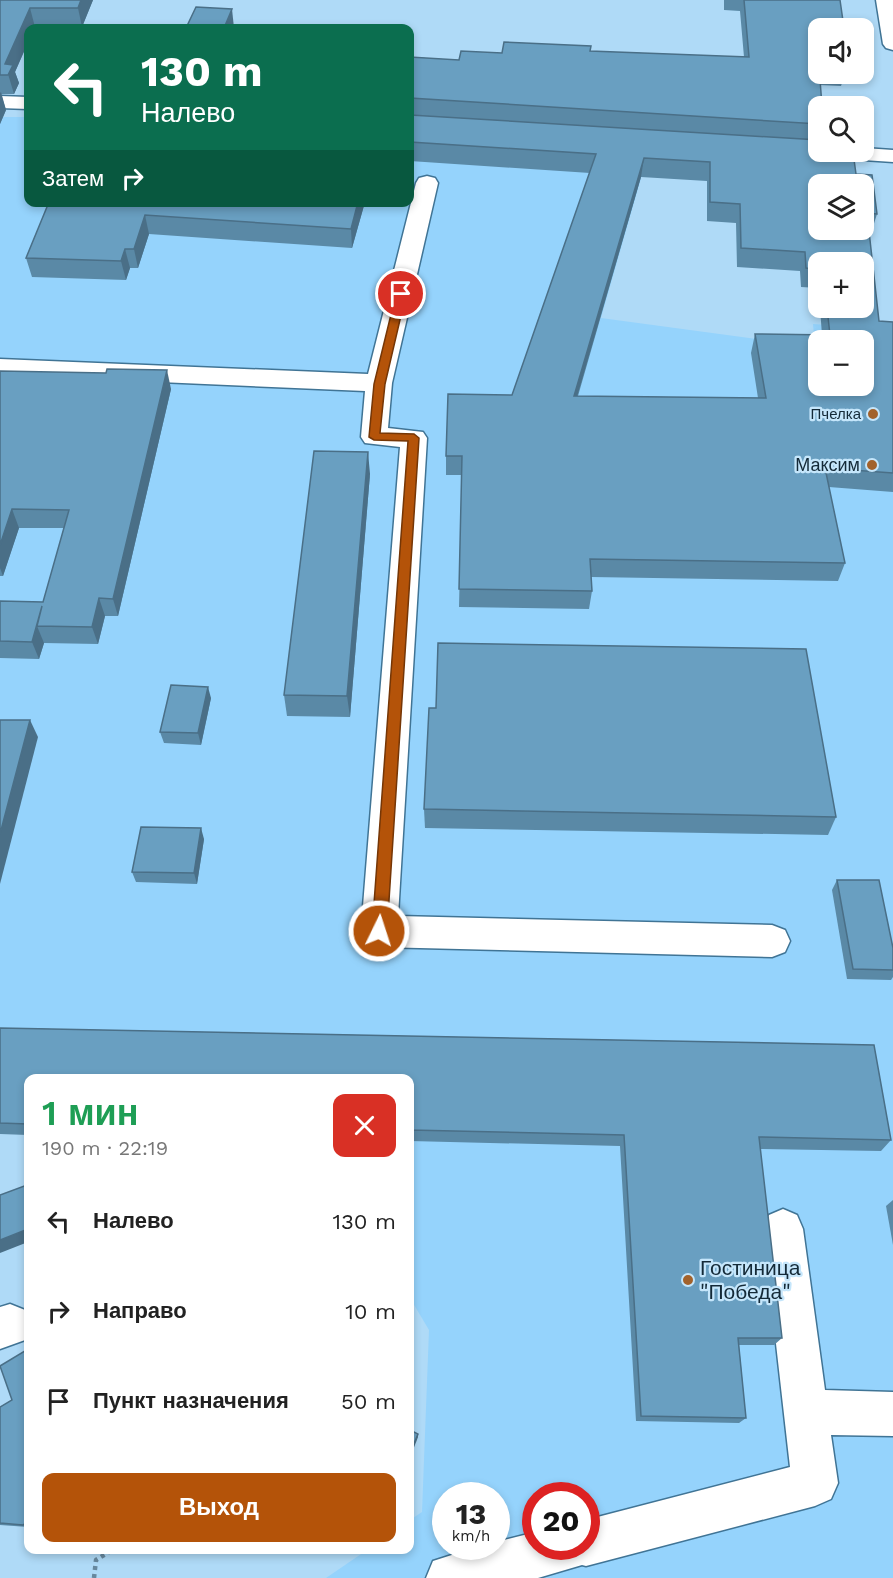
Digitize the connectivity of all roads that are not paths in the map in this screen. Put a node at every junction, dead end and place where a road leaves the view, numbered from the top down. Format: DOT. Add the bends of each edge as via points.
graph roads {
  1 [pos="885,0"];
  2 [pos="893,44"];
  3 [pos="0,102"];
  4 [pos="24,103"];
  5 [pos="874,155"];
  6 [pos="893,156"];
  7 [pos="428,183"];
  8 [pos="0,368"];
  9 [pos="380,384"];
  10 [pos="772,942"];
  11 [pos="783,1229"];
  12 [pos="806,1412"];
  13 [pos="893,1414"];
  14 [pos="600,1539"];
  15 [pos="522,1559"];
  16 [pos="450,1578"];
  1 -- 2 [label="main road"];
  3 -- 4 [label="main road"];
  5 -- 6 [label="main road"];
  7 -- 9 [label="main road"];
  8 -- 9 [label="main road"];
  9 -- 10 [label="main road" via="374,437 414,438 379,931"];
  11 -- 12 [label="main road"];
  12 -- 13 [label="main road"];
  12 -- 14 [label="main road" via="815,1483"];
  15 -- 16 [label="main road"];
}
